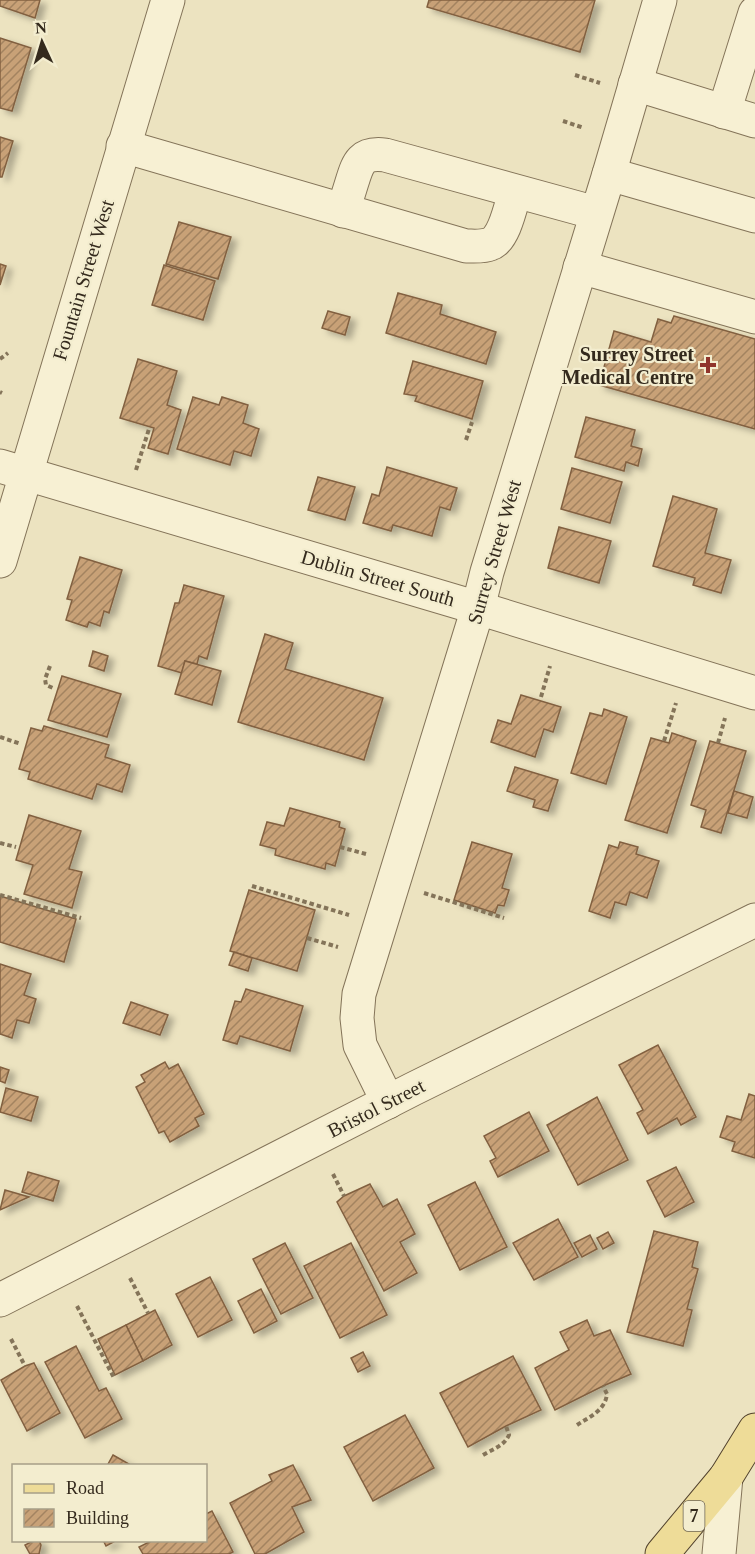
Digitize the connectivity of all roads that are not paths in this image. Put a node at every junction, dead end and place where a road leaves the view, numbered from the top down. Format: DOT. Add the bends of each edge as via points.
graph roads {
  1 [pos="168,0"];
  2 [pos="660,0"];
  3 [pos="755,13"];
  4 [pos="749,50"];
  5 [pos="634,84"];
  6 [pos="740,116"];
  7 [pos="123,146"];
  8 [pos="609,174"];
  9 [pos="515,192"];
  10 [pos="343,211"];
  11 [pos="596,213"];
  12 [pos="755,216"];
  13 [pos="580,267"];
  14 [pos="755,317"];
  15 [pos="13,470"];
  16 [pos="0,561"];
  17 [pos="478,608"];
  18 [pos="755,693"];
  19 [pos="755,920"];
  20 [pos="388,1102"];
  21 [pos="0,1300"];
  22 [pos="755,1430"];
  23 [pos="726,1478"];
  24 [pos="662,1554"];
  25 [pos="719,1554"];
  1 -- 7 [label="street, Fountain Street West"];
  2 -- 5 [label="street, Surrey Street West"];
  3 -- 4 [label="street"];
  4 -- 6 [label="street"];
  5 -- 6 [label="street"];
  5 -- 8 [label="street, Surrey Street West"];
  7 -- 10 [label="street"];
  7 -- 15 [label="street, Fountain Street West"];
  8 -- 11 [label="street, Surrey Street West"];
  8 -- 12 [label="street"];
  9 -- 10 [label="street" via="500,237 493,244 480,246 466,246"];
  9 -- 10 [label="street" via="374,154 359,162"];
  9 -- 11 [label="street"];
  11 -- 13 [label="street, Surrey Street West"];
  13 -- 14 [label="street"];
  13 -- 17 [label="street, Surrey Street West"];
  15 -- 16 [label="street, Fountain Street West"];
  15 -- 17 [label="street, Dublin Street South"];
  17 -- 18 [label="street, Dublin Street South"];
  17 -- 20 [label="street, Surrey Street West" via="359,994 360,1044"];
  19 -- 20 [label="street, Bristol Street"];
  20 -- 21 [label="street, Bristol Street"];
  22 -- 23 [label="main road, 7"];
  23 -- 24 [label="main road, 7"];
  23 -- 25 [label="street"];
}
